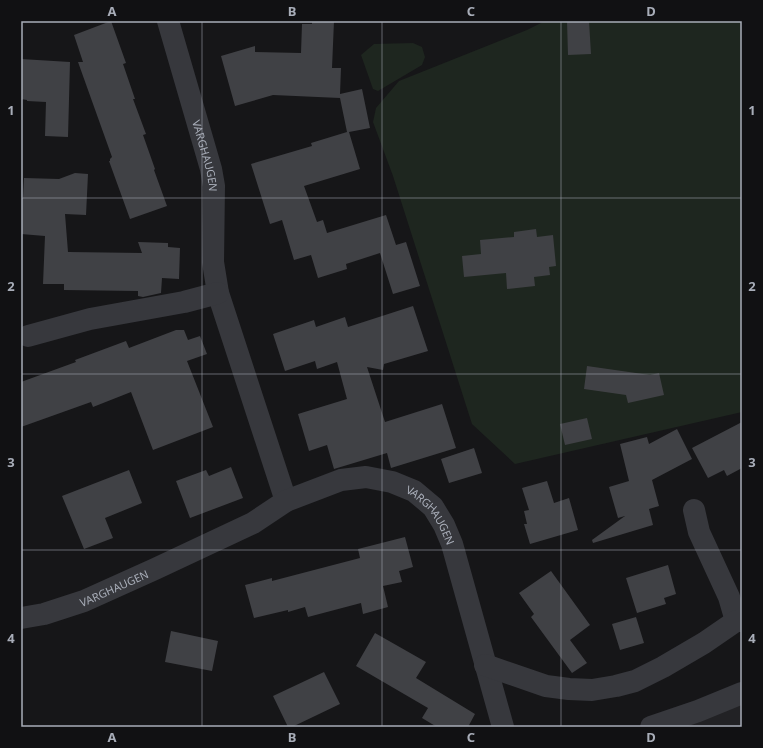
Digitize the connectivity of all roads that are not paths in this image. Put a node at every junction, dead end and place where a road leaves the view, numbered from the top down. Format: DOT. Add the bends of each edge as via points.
graph roads {
  1 [pos="168,21"];
  2 [pos="218,294"];
  3 [pos="28,336"];
  4 [pos="286,501"];
  5 [pos="694,510"];
  6 [pos="21,618"];
  7 [pos="739,621"];
  8 [pos="485,665"];
  9 [pos="742,693"];
  10 [pos="503,727"];
  11 [pos="651,727"];
  1 -- 2 [label="street, VARGHAUGEN" via="211,169 214,186 213,262"];
  2 -- 3 [label="street" via="90,319"];
  2 -- 4 [label="street, VARGHAUGEN"];
  4 -- 6 [label="street, VARGHAUGEN" via="253,522 84,601 44,614"];
  4 -- 8 [label="street, VARGHAUGEN" via="341,480 366,477 392,482 414,491 432,507 452,544"];
  5 -- 7 [label="street" via="699,532"];
  7 -- 8 [label="street" via="663,668 635,681 616,686 592,690 546,686"];
  8 -- 10 [label="street, VARGHAUGEN"];
  9 -- 11 [label="street"];
}
